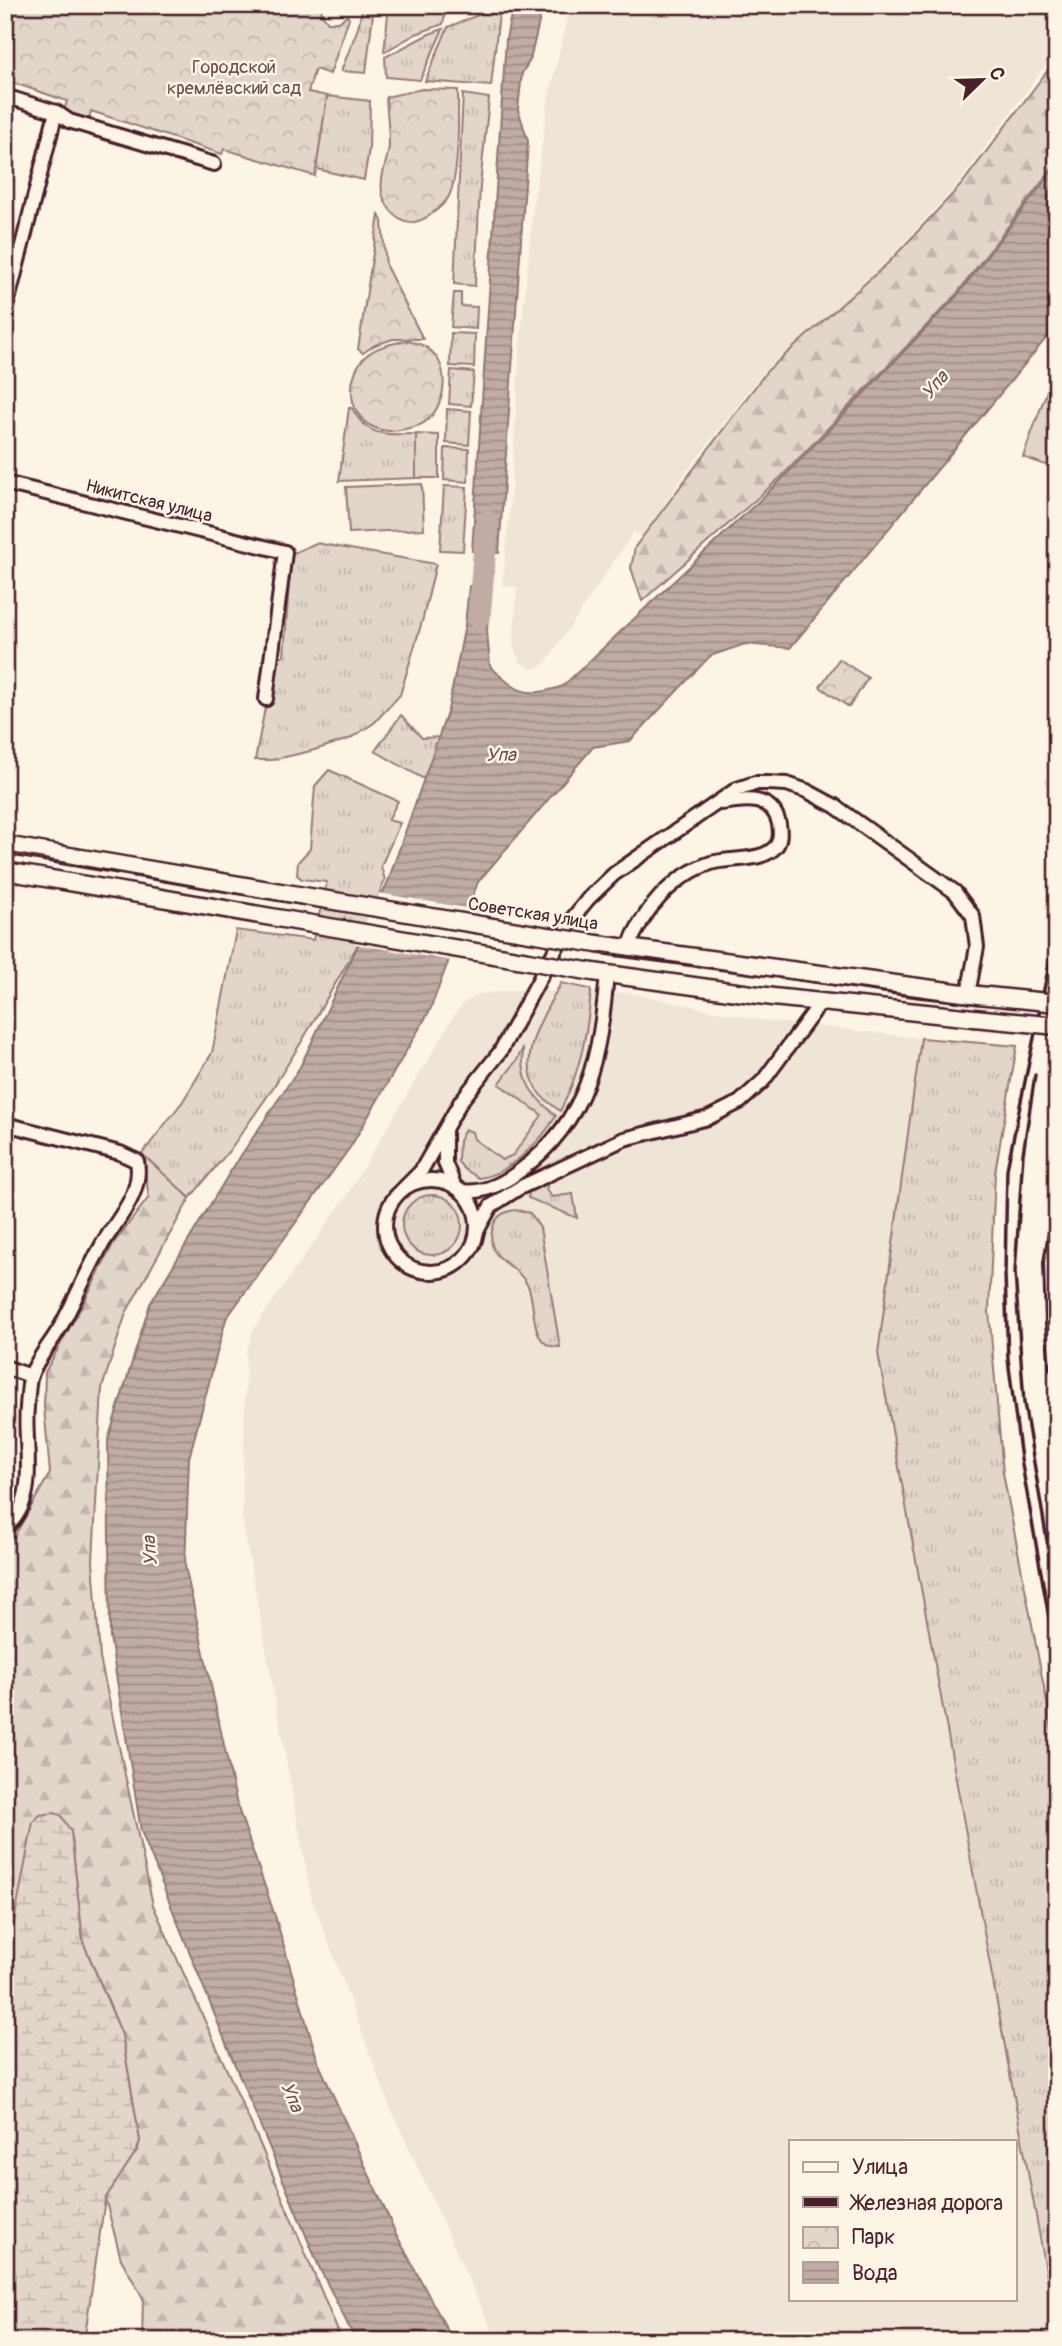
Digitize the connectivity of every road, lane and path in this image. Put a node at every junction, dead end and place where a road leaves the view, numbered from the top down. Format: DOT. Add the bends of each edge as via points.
graph roads {
  1 [pos="5,96"];
  2 [pos="56,112"];
  3 [pos="214,164"];
  4 [pos="5,312"];
  5 [pos="5,484"];
  6 [pos="266,699"];
  7 [pos="719,803"];
  8 [pos="5,845"];
  9 [pos="5,871"];
  10 [pos="628,949"];
  11 [pos="600,973"];
  12 [pos="973,994"];
  13 [pos="821,1002"];
  14 [pos="1057,1003"];
  15 [pos="1057,1026"];
  16 [pos="5,1124"];
  17 [pos="447,1124"];
  18 [pos="458,1189"];
  19 [pos="402,1190"];
  20 [pos="1057,1227"];
  21 [pos="477,1231"];
  22 [pos="5,1367"];
  23 [pos="1057,1367"];
  24 [pos="31,1376"];
  25 [pos="5,1528"];
  1 -- 2 [label="street"];
  2 -- 3 [label="street" via="69,121"];
  2 -- 4 [label="street"];
  5 -- 6 [label="street, Никитская улица" via="285,552"];
  7 -- 10 [label="street" via="744,799 770,806 781,832 777,844 754,858 712,863 685,874 656,902"];
  7 -- 12 [label="street" via="755,783 787,784 807,791 956,892 974,916"];
  7 -- 17 [label="street" via="598,887 572,919 500,1052"];
  8 -- 10 [label="main road, Советская улица, bridge"];
  9 -- 11 [label="main road, bridge"];
  10 -- 12 [label="main road, Советская улица"];
  11 -- 13 [label="main road"];
  11 -- 18 [label="street" via="590,1079 569,1122 539,1157 512,1177 482,1191"];
  12 -- 14 [label="main road, Советская улица, bridge"];
  13 -- 15 [label="main road, bridge"];
  13 -- 21 [label="street" via="763,1081 740,1102 708,1118 624,1139 519,1188 491,1206"];
  16 -- 24 [label="street" via="120,1153 137,1161 139,1171 132,1198"];
  17 -- 18 [label="street" via="445,1163"];
  17 -- 19 [label="street" via="421,1171"];
  18 -- 19 [label="street" via="428,1180"];
  18 -- 21 [label="street" via="474,1209"];
  19 -- 21 [label="street" via="386,1215 385,1230 393,1251 409,1266 424,1271 452,1267 471,1249"];
  20 -- 23 [label="street" via="1051,1263"];
  22 -- 24 [label="street"];
  24 -- 25 [label="street" via="25,1503"];
}
